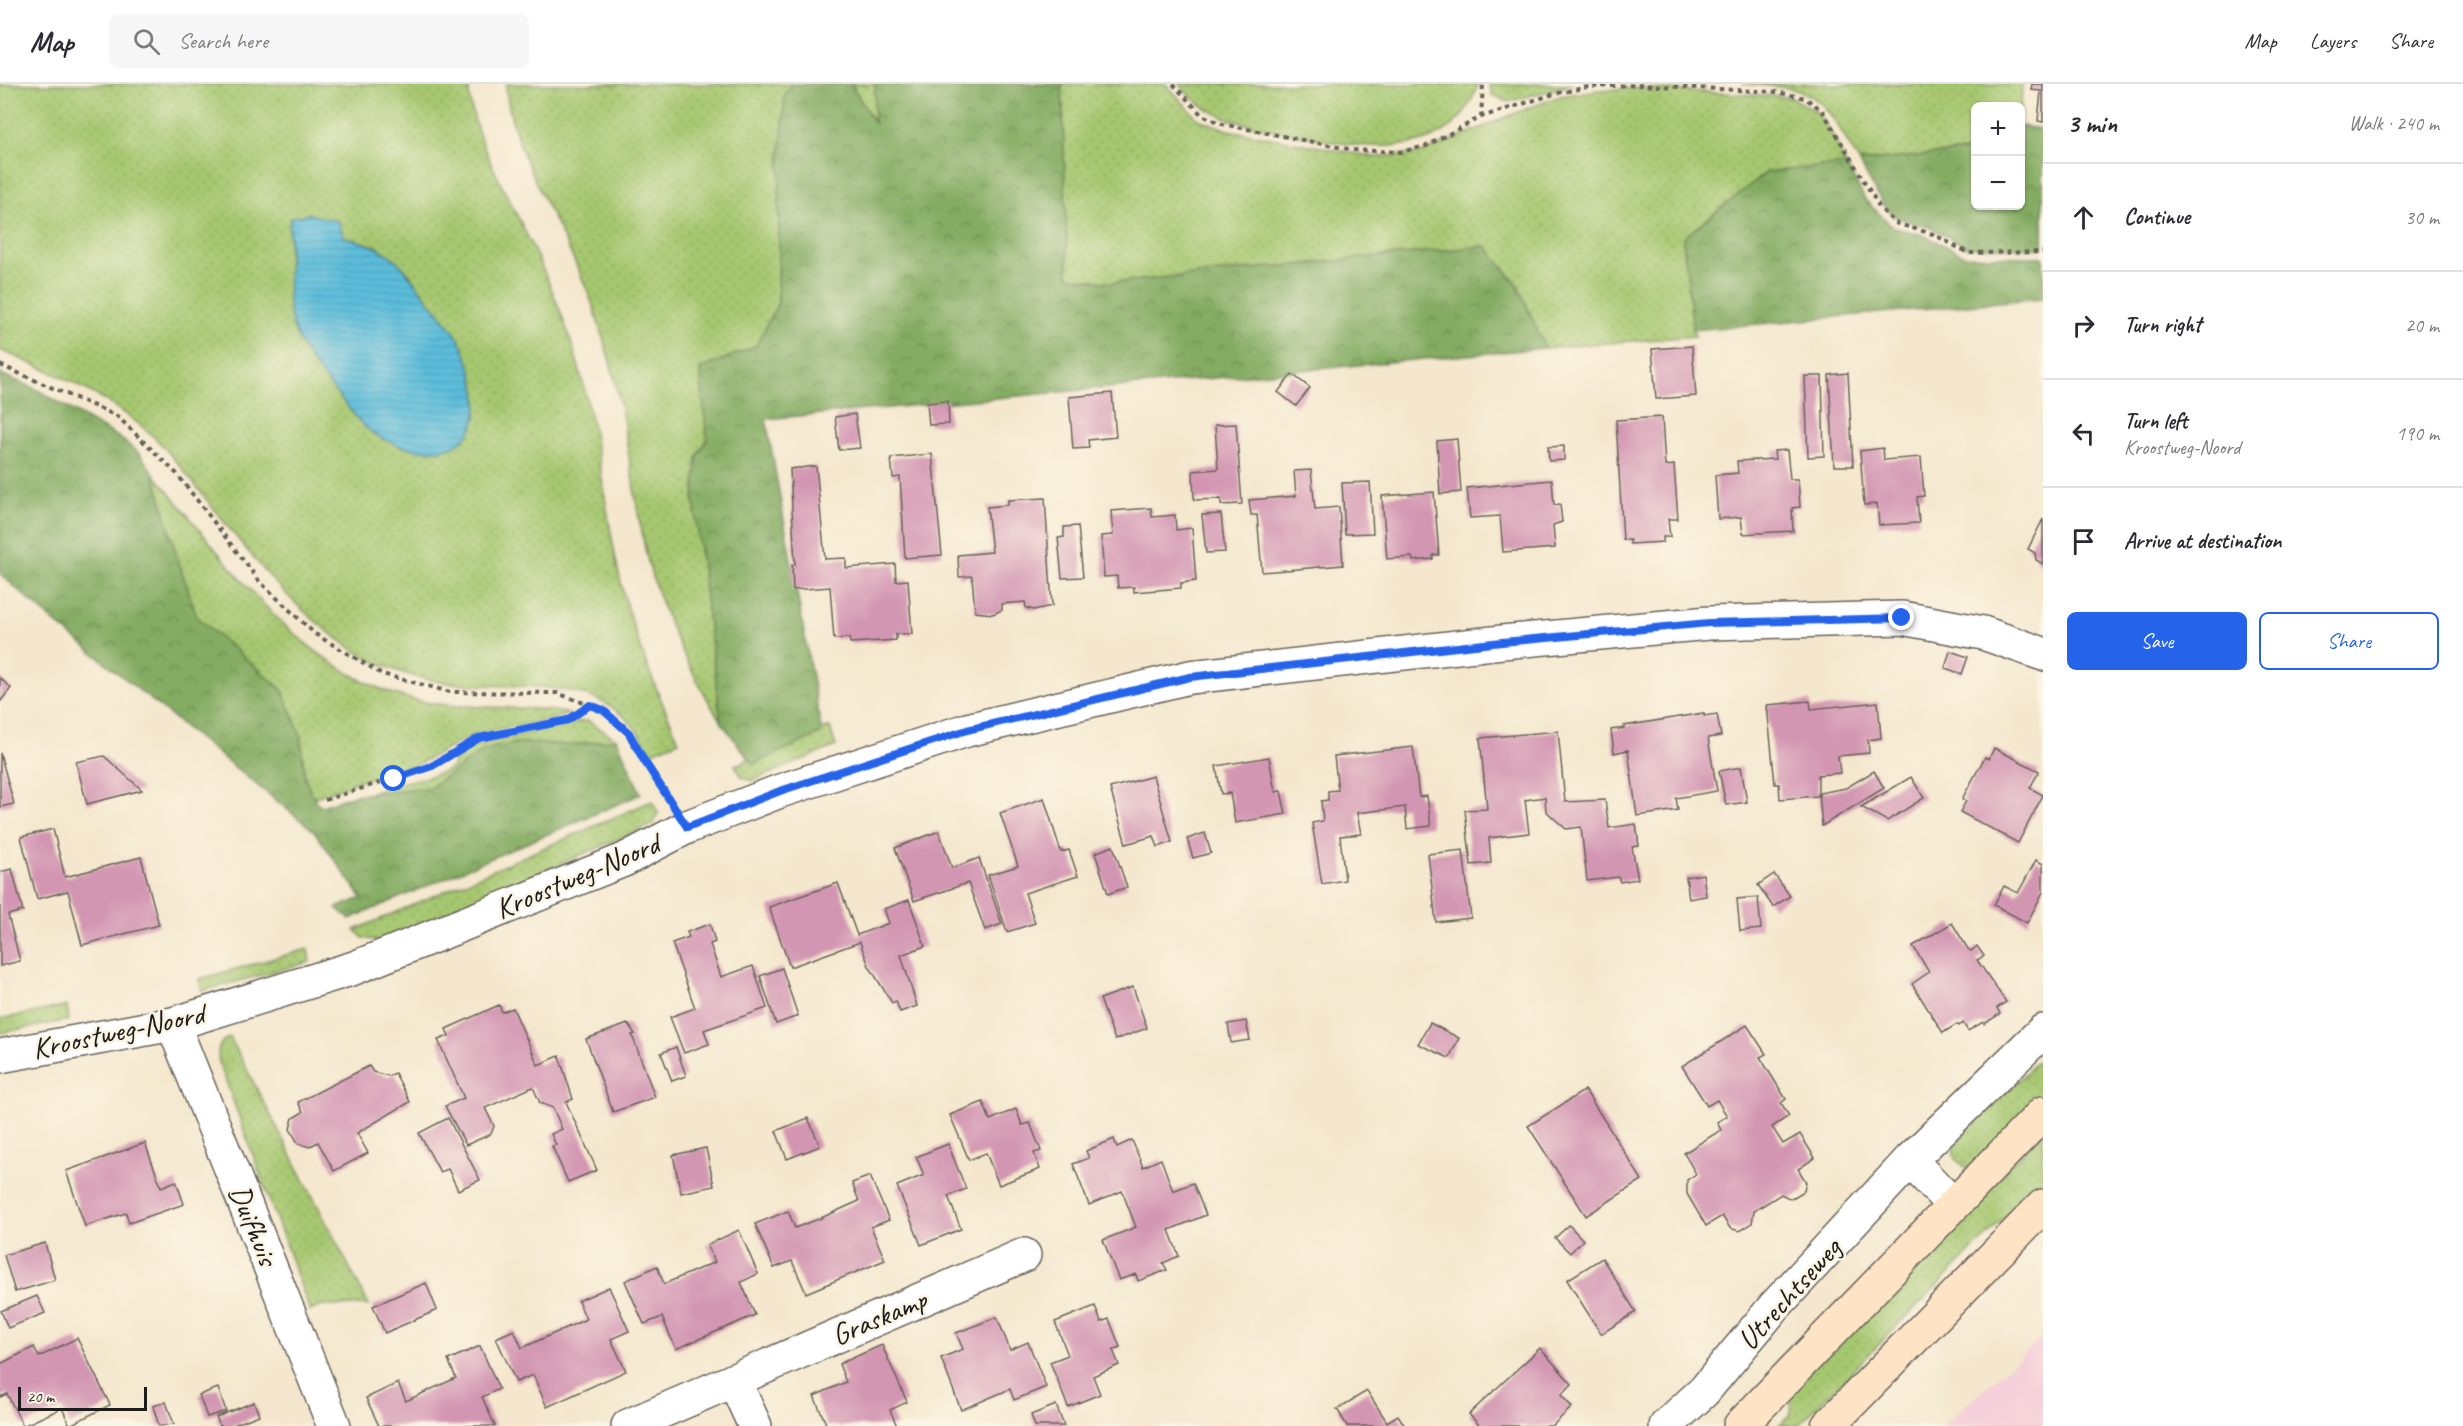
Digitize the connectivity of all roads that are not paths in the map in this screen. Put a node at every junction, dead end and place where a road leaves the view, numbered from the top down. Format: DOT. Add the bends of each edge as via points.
graph roads {
  1 [pos="2043,654"];
  2 [pos="174,1024"];
  3 [pos="2043,1031"];
  4 [pos="0,1056"];
  5 [pos="2043,1113"];
  6 [pos="1910,1160"];
  7 [pos="1953,1205"];
  8 [pos="2043,1206"];
  9 [pos="1024,1255"];
  10 [pos="734,1380"];
  11 [pos="334,1426"];
  12 [pos="628,1426"];
  13 [pos="755,1426"];
  14 [pos="1666,1426"];
  15 [pos="1740,1426"];
  16 [pos="1828,1426"];
  1 -- 2 [label="street, Kroostweg-Noord" via="1983,633 1902,618 1709,623 1190,677 967,730 780,791 687,827 624,860 354,968"];
  2 -- 4 [label="street, Kroostweg-Noord"];
  2 -- 11 [label="street, Duifhuis"];
  3 -- 6 [label="street, Utrechtseweg"];
  5 -- 7 [label="main road, Utrechtseweg"];
  6 -- 7 [label="street"];
  6 -- 14 [label="street, Utrechtseweg" via="1774,1307 1704,1391"];
  7 -- 15 [label="main road, Utrechtseweg"];
  8 -- 16 [label="main road"];
  9 -- 10 [label="street, Graskamp"];
  10 -- 12 [label="street, Graskamp"];
  10 -- 13 [label="street"];
}
